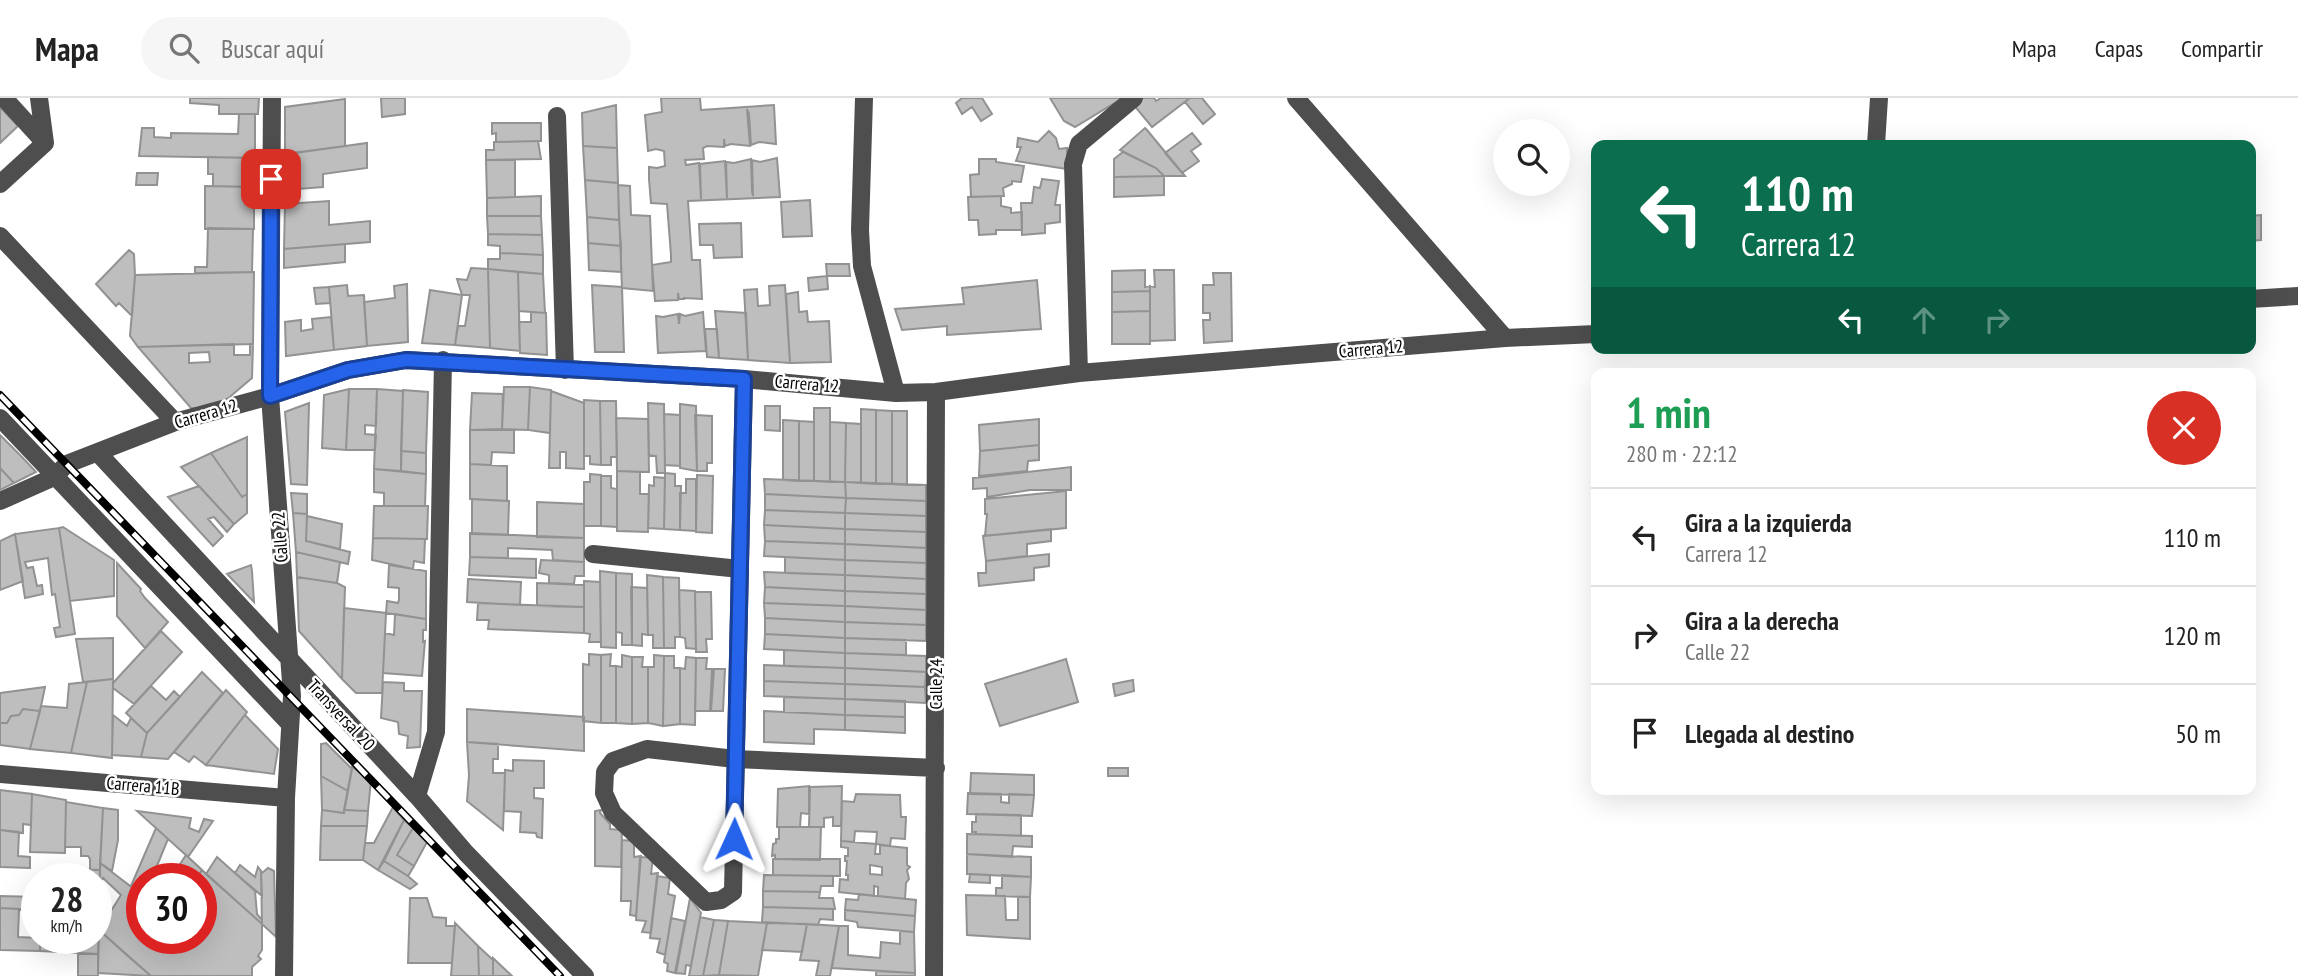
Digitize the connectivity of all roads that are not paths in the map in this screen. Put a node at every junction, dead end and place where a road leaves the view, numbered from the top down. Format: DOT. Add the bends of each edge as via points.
graph roads {
  1 [pos="4,98"];
  2 [pos="39,98"];
  3 [pos="272,98"];
  4 [pos="864,98"];
  5 [pos="1134,98"];
  6 [pos="1296,98"];
  7 [pos="1879,98"];
  8 [pos="557,116"];
  9 [pos="1876,140"];
  10 [pos="45,143"];
  11 [pos="0,184"];
  12 [pos="0,236"];
  13 [pos="2298,296"];
  14 [pos="2256,299"];
  15 [pos="1591,334"];
  16 [pos="1505,338"];
  17 [pos="443,360"];
  18 [pos="565,370"];
  19 [pos="1079,373"];
  20 [pos="744,379"];
  21 [pos="936,392"];
  22 [pos="897,393"];
  23 [pos="270,396"];
  24 [pos="0,418"];
  25 [pos="175,422"];
  26 [pos="98,453"];
  27 [pos="54,477"];
  28 [pos="0,502"];
  29 [pos="593,554"];
  30 [pos="740,569"];
  31 [pos="289,660"];
  32 [pos="290,724"];
  33 [pos="735,759"];
  34 [pos="936,768"];
  35 [pos="0,774"];
  36 [pos="417,796"];
  37 [pos="286,798"];
  38 [pos="284,976"];
  39 [pos="584,976"];
  40 [pos="934,976"];
  1 -- 10 [label="street"];
  2 -- 10 [label="street"];
  3 -- 23 [label="street, Calle 22"];
  4 -- 22 [label="street" via="862,266"];
  5 -- 19 [label="street" via="1079,144 1073,164"];
  6 -- 16 [label="street"];
  7 -- 9 [label="street"];
  8 -- 18 [label="street"];
  10 -- 11 [label="street"];
  12 -- 25 [label="street"];
  13 -- 14 [label="street"];
  15 -- 16 [label="street, Carrera 12"];
  16 -- 19 [label="street, Carrera 12"];
  17 -- 18 [label="street, Carrera 12"];
  17 -- 23 [label="street, Carrera 12" via="406,360 348,370"];
  17 -- 36 [label="street" via="436,732"];
  18 -- 20 [label="street, Carrera 12"];
  19 -- 21 [label="street, Carrera 12"];
  20 -- 22 [label="street, Carrera 12"];
  20 -- 30 [label="street"];
  21 -- 22 [label="street, Carrera 12"];
  21 -- 34 [label="street, Calle 24"];
  23 -- 25 [label="street, Carrera 12"];
  23 -- 31 [label="street, Calle 22"];
  24 -- 27 [label="street"];
  25 -- 26 [label="street, Carrera 12"];
  26 -- 27 [label="street, Carrera 12" via="67,464"];
  26 -- 31 [label="street, Transversal 20"];
  27 -- 28 [label="street, Carrera 12"];
  27 -- 32 [label="street"];
  29 -- 30 [label="street"];
  30 -- 33 [label="street"];
  31 -- 32 [label="street, Calle 22"];
  31 -- 36 [label="street, Transversal 20"];
  32 -- 37 [label="street, Calle 22"];
  33 -- 33 [label="street" via="647,749 614,761 605,772 604,793 613,813 706,902 733,892"];
  33 -- 34 [label="street"];
  34 -- 40 [label="street, Calle 24"];
  35 -- 37 [label="street, Carrera 11B"];
  36 -- 39 [label="street, Transversal 20"];
  37 -- 38 [label="street, Calle 22"];
}
